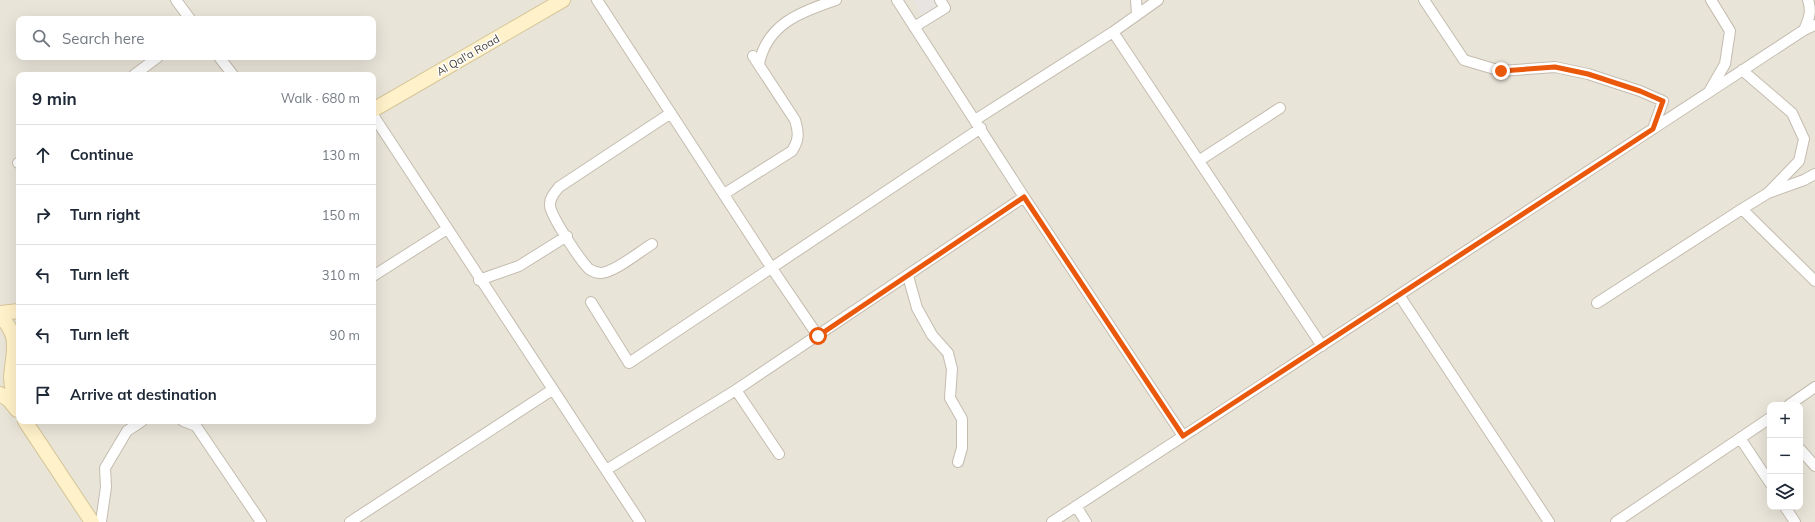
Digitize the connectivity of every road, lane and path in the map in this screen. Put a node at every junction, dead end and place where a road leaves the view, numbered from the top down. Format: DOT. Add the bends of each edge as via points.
graph roads {
  1 [pos="176,0"];
  2 [pos="563,0"];
  3 [pos="597,0"];
  4 [pos="836,0"];
  5 [pos="897,0"];
  6 [pos="940,0"];
  7 [pos="1136,0"];
  8 [pos="1158,0"];
  9 [pos="1424,0"];
  10 [pos="1711,0"];
  11 [pos="1808,0"];
  12 [pos="1137,15"];
  13 [pos="188,16"];
  14 [pos="1815,25"];
  15 [pos="914,28"];
  16 [pos="1804,30"];
  17 [pos="1113,32"];
  18 [pos="754,56"];
  19 [pos="154,60"];
  20 [pos="221,60"];
  21 [pos="759,64"];
  22 [pos="1742,70"];
  23 [pos="138,72"];
  24 [pos="231,72"];
  25 [pos="1709,92"];
  26 [pos="376,108"];
  27 [pos="1280,108"];
  28 [pos="672,113"];
  29 [pos="376,120"];
  30 [pos="978,124"];
  31 [pos="1653,129"];
  32 [pos="1200,160"];
  33 [pos="1815,174"];
  34 [pos="1768,193"];
  35 [pos="724,194"];
  36 [pos="1024,197"];
  37 [pos="1742,209"];
  38 [pos="447,230"];
  39 [pos="567,236"];
  40 [pos="652,244"];
  41 [pos="771,267"];
  42 [pos="376,274"];
  43 [pos="908,276"];
  44 [pos="480,280"];
  45 [pos="1815,281"];
  46 [pos="1399,295"];
  47 [pos="591,302"];
  48 [pos="1597,304"];
  49 [pos="16,311"];
  50 [pos="0,313"];
  51 [pos="0,316"];
  52 [pos="818,336"];
  53 [pos="1322,346"];
  54 [pos="16,347"];
  55 [pos="0,377"];
  56 [pos="1815,387"];
  57 [pos="552,390"];
  58 [pos="736,390"];
  59 [pos="0,394"];
  60 [pos="16,401"];
  61 [pos="1793,402"];
  62 [pos="16,409"];
  63 [pos="1767,420"];
  64 [pos="27,424"];
  65 [pos="138,424"];
  66 [pos="191,424"];
  67 [pos="1183,436"];
  68 [pos="1740,438"];
  69 [pos="1803,452"];
  70 [pos="779,454"];
  71 [pos="958,462"];
  72 [pos="1815,466"];
  73 [pos="606,470"];
  74 [pos="1767,478"];
  75 [pos="1076,506"];
  76 [pos="1788,510"];
  77 [pos="363,518"];
  78 [pos="92,522"];
  79 [pos="101,522"];
  80 [pos="261,522"];
  81 [pos="350,522"];
  82 [pos="640,522"];
  83 [pos="1052,522"];
  84 [pos="1086,522"];
  85 [pos="1549,522"];
  86 [pos="1616,522"];
  87 [pos="1795,522"];
  1 -- 13 [label="street"];
  2 -- 26 [label="street, Al Qal'a Road"];
  3 -- 28 [label="street"];
  4 -- 21 [label="street" via="810,9 784,23 769,37"];
  5 -- 15 [label="street"];
  6 -- 15 [label="street" via="944,8"];
  7 -- 12 [label="street"];
  8 -- 12 [label="street"];
  9 -- 31 [label="street" via="1464,60 1501,71 1555,67 1588,74 1640,91 1663,101"];
  10 -- 25 [label="street" via="1730,31 1725,64"];
  11 -- 16 [label="street" via="1809,17"];
  12 -- 17 [label="street"];
  14 -- 16 [label="street"];
  15 -- 30 [label="street"];
  16 -- 22 [label="street"];
  17 -- 30 [label="street"];
  17 -- 32 [label="street"];
  18 -- 21 [label="street"];
  19 -- 23 [label="street"];
  20 -- 24 [label="street"];
  21 -- 35 [label="street" via="795,120 798,142 792,152"];
  22 -- 25 [label="street"];
  22 -- 34 [label="street" via="1792,113 1804,139 1799,161"];
  25 -- 31 [label="street"];
  27 -- 32 [label="street"];
  28 -- 35 [label="street"];
  28 -- 39 [label="street" via="559,187 550,204 554,216"];
  29 -- 38 [label="street"];
  30 -- 36 [label="street"];
  30 -- 41 [label="street"];
  31 -- 46 [label="street"];
  32 -- 53 [label="street"];
  33 -- 34 [label="street"];
  34 -- 37 [label="street"];
  35 -- 41 [label="street"];
  36 -- 43 [label="street"];
  36 -- 67 [label="street"];
  37 -- 45 [label="street"];
  37 -- 48 [label="street"];
  38 -- 42 [label="street"];
  38 -- 44 [label="street"];
  39 -- 40 [label="street" via="590,270 600,273 612,269"];
  39 -- 44 [label="street" via="520,266"];
  41 -- 47 [label="street" via="629,363"];
  41 -- 52 [label="street"];
  43 -- 52 [label="street"];
  43 -- 71 [label="street" via="917,308 932,335 948,353 952,369 950,398 962,419 962,448"];
  44 -- 57 [label="street"];
  46 -- 53 [label="street"];
  46 -- 85 [label="street"];
  49 -- 50 [label="street"];
  51 -- 54 [label="street" via="10,328"];
  52 -- 58 [label="street"];
  53 -- 67 [label="street"];
  54 -- 55 [label="street" via="8,370"];
  54 -- 60 [label="street" via="11,379"];
  56 -- 61 [label="street"];
  57 -- 73 [label="street"];
  57 -- 77 [label="street"];
  58 -- 70 [label="street"];
  58 -- 73 [label="street"];
  59 -- 62 [label="street"];
  63 -- 68 [label="street"];
  64 -- 78 [label="street"];
  65 -- 79 [label="street" via="127,431 105,468 106,487"];
  66 -- 80 [label="street" via="196,426"];
  67 -- 75 [label="street"];
  68 -- 74 [label="street"];
  68 -- 86 [label="street"];
  69 -- 72 [label="street"];
  73 -- 82 [label="street"];
  75 -- 83 [label="street"];
  75 -- 84 [label="street"];
  76 -- 87 [label="street"];
  77 -- 81 [label="street"];
}
